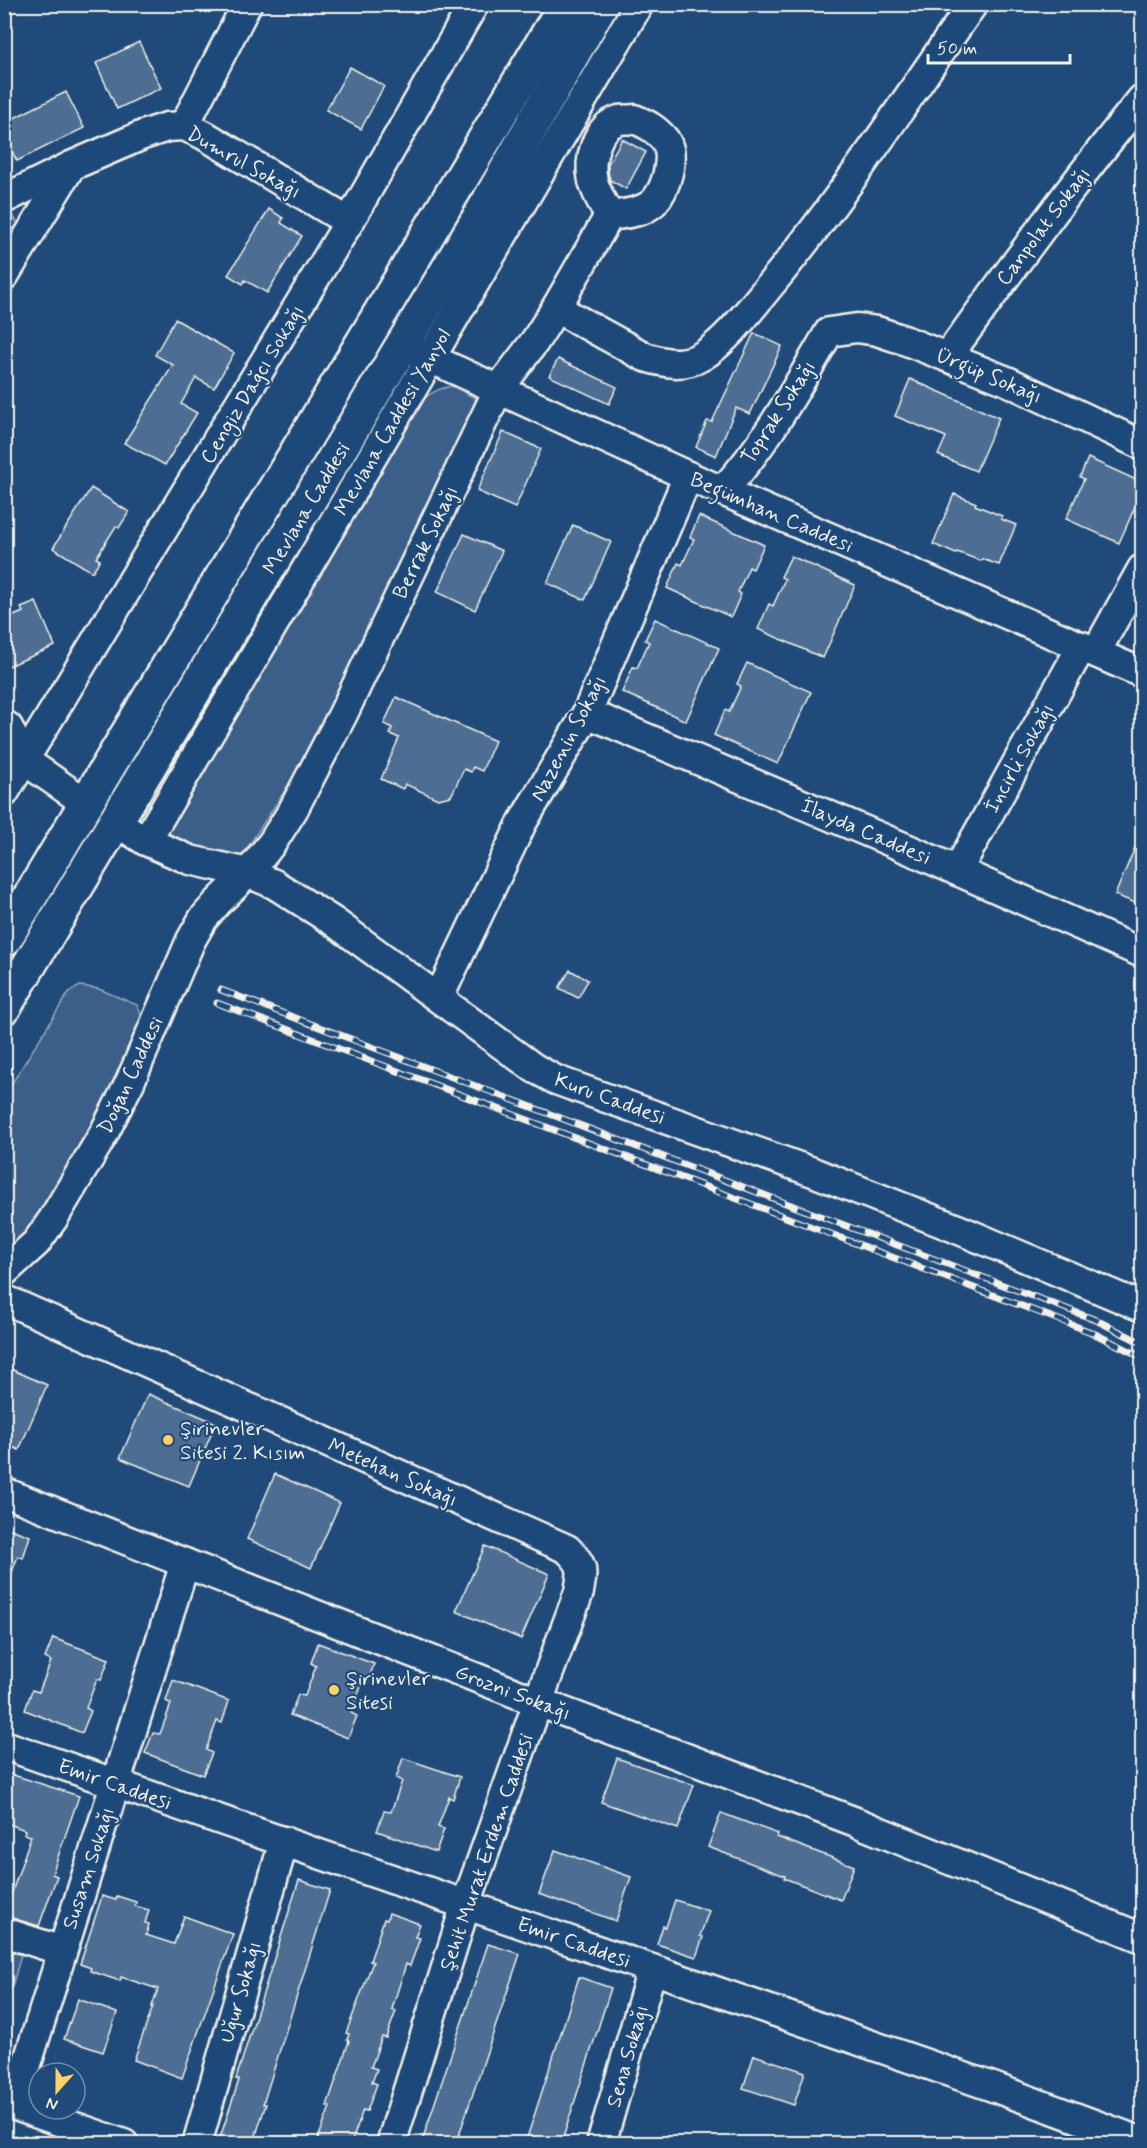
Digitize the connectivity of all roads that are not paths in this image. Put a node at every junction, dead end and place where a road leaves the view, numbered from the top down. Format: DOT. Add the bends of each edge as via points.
graph roads {
  1 [pos="247,4"];
  2 [pos="474,4"];
  3 [pos="566,4"];
  4 [pos="601,4"];
  5 [pos="639,4"];
  6 [pos="973,4"];
  7 [pos="1143,99"];
  8 [pos="184,126"];
  9 [pos="71,166"];
  10 [pos="4,199"];
  11 [pos="609,216"];
  12 [pos="349,222"];
  13 [pos="4,276"];
  14 [pos="556,308"];
  15 [pos="829,332"];
  16 [pos="416,352"];
  17 [pos="948,356"];
  18 [pos="498,390"];
  19 [pos="1143,445"];
  20 [pos="688,476"];
  21 [pos="723,490"];
  22 [pos="1143,569"];
  23 [pos="1089,649"];
  24 [pos="1143,673"];
  25 [pos="587,713"];
  26 [pos="4,725"];
  27 [pos="24,760"];
  28 [pos="4,793"];
  29 [pos="86,803"];
  30 [pos="116,822"];
  31 [pos="146,841"];
  32 [pos="957,871"];
  33 [pos="248,873"];
  34 [pos="4,940"];
  35 [pos="1143,953"];
  36 [pos="439,997"];
  37 [pos="4,1007"];
  38 [pos="4,1272"];
  39 [pos="4,1299"];
  40 [pos="1143,1307"];
  41 [pos="4,1492"];
  42 [pos="580,1562"];
  43 [pos="185,1563"];
  44 [pos="538,1702"];
  45 [pos="4,1745"];
  46 [pos="115,1784"];
  47 [pos="284,1841"];
  48 [pos="466,1904"];
  49 [pos="4,1932"];
  50 [pos="1143,1938"];
  51 [pos="62,1951"];
  52 [pos="652,1969"];
  53 [pos="9,2104"];
  54 [pos="1143,2142"];
  55 [pos="124,2144"];
  56 [pos="196,2144"];
  57 [pos="391,2144"];
  58 [pos="601,2144"];
  1 -- 8 [label="street"];
  2 -- 12 [label="street, Cengiz Dağcı Sokağı"];
  3 -- 29 [label="main road, Mevlana Caddesi"];
  4 -- 16 [label="main road, Mevlana Caddesi" via="488,203"];
  5 -- 16 [label="street, Mevlana Caddesi Yanyol"];
  6 -- 14 [label="street" via="800,248 744,316 702,356 681,363 645,357"];
  7 -- 17 [label="street, Canpolat Sokağı" via="1028,244"];
  8 -- 9 [label="street, Dumrul Sokağı" via="142,135"];
  8 -- 12 [label="street, Dumrul Sokağı"];
  9 -- 10 [label="street, Dumrul Sokağı"];
  9 -- 13 [label="street"];
  11 -- 14 [label="street, Berrak Sokağı"];
  12 -- 27 [label="street, Cengiz Dağcı Sokağı"];
  14 -- 18 [label="street, Berrak Sokağı"];
  15 -- 17 [label="street, Ürgüp Sokağı" via="857,328 877,331"];
  15 -- 21 [label="street, Toprak Sokağı" via="767,437"];
  16 -- 18 [label="street, Begümhan Caddesi"];
  16 -- 30 [label="main road, Mevlana Caddesi"];
  16 -- 31 [label="street, Mevlana Caddesi Yanyol"];
  17 -- 19 [label="street, Ürgüp Sokağı"];
  18 -- 20 [label="street, Begümhan Caddesi"];
  18 -- 33 [label="street, Berrak Sokağı" via="298,801"];
  20 -- 21 [label="street, Begümhan Caddesi"];
  20 -- 25 [label="street, Nazenin Sokağı"];
  21 -- 23 [label="street, Begümhan Caddesi"];
  22 -- 23 [label="street, İncirli Sokağı"];
  23 -- 24 [label="street, Begümhan Caddesi"];
  23 -- 32 [label="street, İncirli Sokağı"];
  25 -- 32 [label="street, İlayda Caddesi"];
  25 -- 36 [label="street, Nazenin Sokağı" via="522,824"];
  26 -- 27 [label="street"];
  27 -- 28 [label="street, Cengiz Dağcı Sokağı"];
  27 -- 29 [label="street"];
  29 -- 34 [label="main road, Mevlana Caddesi"];
  30 -- 31 [label="street, Kuru Caddesi"];
  30 -- 37 [label="main road, Mevlana Caddesi"];
  31 -- 33 [label="street, Kuru Caddesi" via="190,860"];
  32 -- 35 [label="street, İlayda Caddesi"];
  33 -- 36 [label="street, Kuru Caddesi" via="295,896"];
  33 -- 38 [label="street, Doğan Caddesi" via="203,919 103,1135 36,1243"];
  36 -- 40 [label="street, Kuru Caddesi" via="556,1080 824,1177"];
  39 -- 42 [label="street, Metehan Sokağı" via="567,1549"];
  41 -- 43 [label="street, Grozni Sokağı"];
  42 -- 44 [label="street, Şehit Murat Erdem Caddesi" via="579,1592"];
  43 -- 44 [label="street, Grozni Sokağı"];
  43 -- 46 [label="street, Susam Sokağı"];
  44 -- 48 [label="street, Şehit Murat Erdem Caddesi"];
  44 -- 50 [label="street, Grozni Sokağı" via="856,1822"];
  45 -- 46 [label="street, Emir Caddesi"];
  46 -- 47 [label="street, Emir Caddesi"];
  46 -- 51 [label="street, Susam Sokağı"];
  47 -- 48 [label="street, Emir Caddesi"];
  47 -- 56 [label="street, Uğur Sokağı"];
  48 -- 52 [label="street, Emir Caddesi"];
  48 -- 57 [label="street, Şehit Murat Erdem Caddesi"];
  49 -- 51 [label="street"];
  51 -- 53 [label="street, Susam Sokağı"];
  52 -- 54 [label="street, Emir Caddesi"];
  52 -- 58 [label="street, Sena Sokağı"];
  53 -- 55 [label="street"];
}
